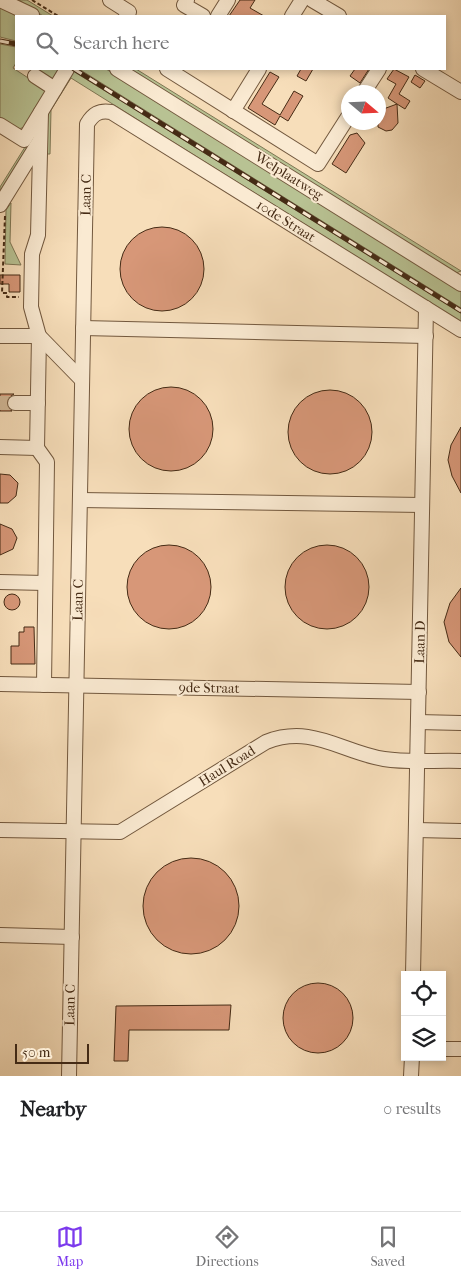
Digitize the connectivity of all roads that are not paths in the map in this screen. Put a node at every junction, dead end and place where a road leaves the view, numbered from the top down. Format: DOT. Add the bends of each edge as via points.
graph roads {
  1 [pos="0,0"];
  2 [pos="13,0"];
  3 [pos="110,0"];
  4 [pos="187,0"];
  5 [pos="228,0"];
  6 [pos="302,0"];
  7 [pos="312,0"];
  8 [pos="31,15"];
  9 [pos="32,15"];
  10 [pos="127,15"];
  11 [pos="201,15"];
  12 [pos="219,15"];
  13 [pos="293,15"];
  14 [pos="337,15"];
  15 [pos="66,70"];
  16 [pos="119,70"];
  17 [pos="168,70"];
  18 [pos="258,70"];
  19 [pos="378,70"];
  20 [pos="425,70"];
  21 [pos="35,76"];
  22 [pos="369,85"];
  23 [pos="55,88"];
  24 [pos="461,92"];
  25 [pos="233,111"];
  26 [pos="41,112"];
  27 [pos="111,112"];
  28 [pos="0,125"];
  29 [pos="341,128"];
  30 [pos="40,140"];
  31 [pos="2,207"];
  32 [pos="461,284"];
  33 [pos="426,308"];
  34 [pos="83,328"];
  35 [pos="461,330"];
  36 [pos="0,336"];
  37 [pos="38,336"];
  38 [pos="426,336"];
  39 [pos="82,380"];
  40 [pos="15,403"];
  41 [pos="38,403"];
  42 [pos="0,447"];
  43 [pos="38,448"];
  44 [pos="80,500"];
  45 [pos="422,504"];
  46 [pos="0,582"];
  47 [pos="45,583"];
  48 [pos="0,684"];
  49 [pos="44,685"];
  50 [pos="76,686"];
  51 [pos="419,692"];
  52 [pos="418,722"];
  53 [pos="461,723"];
  54 [pos="416,760"];
  55 [pos="461,761"];
  56 [pos="0,830"];
  57 [pos="416,830"];
  58 [pos="74,831"];
  59 [pos="461,831"];
  60 [pos="0,935"];
  61 [pos="72,937"];
  62 [pos="413,971"];
  63 [pos="446,1049"];
  64 [pos="461,1049"];
  65 [pos="412,1061"];
  66 [pos="69,1076"];
  67 [pos="411,1076"];
  1 -- 8 [label="street"];
  2 -- 9 [label="street"];
  3 -- 10 [label="street" via="129,12"];
  4 -- 11 [label="street" via="184,5"];
  5 -- 12 [label="street"];
  6 -- 13 [label="street"];
  7 -- 14 [label="street"];
  15 -- 23 [label="street"];
  16 -- 32 [label="street, Welplaatweg"];
  17 -- 25 [label="street"];
  18 -- 25 [label="street"];
  19 -- 22 [label="street"];
  20 -- 24 [label="street"];
  21 -- 23 [label="street"];
  23 -- 26 [label="street"];
  25 -- 29 [label="street" via="318,164"];
  26 -- 28 [label="street" via="24,140"];
  26 -- 30 [label="street"];
  27 -- 33 [label="street, 10de Straat"];
  27 -- 34 [label="street, Laan C" via="92,115 87,124"];
  30 -- 31 [label="street"];
  30 -- 37 [label="street" via="38,235 32,254 31,298"];
  33 -- 35 [label="street, 10de Straat"];
  33 -- 38 [label="street, Laan D"];
  34 -- 38 [label="street"];
  34 -- 39 [label="street, Laan C"];
  36 -- 37 [label="street"];
  37 -- 39 [label="street"];
  37 -- 41 [label="street"];
  38 -- 45 [label="street, Laan D"];
  39 -- 44 [label="street, Laan C"];
  40 -- 41 [label="street"];
  41 -- 43 [label="street"];
  42 -- 43 [label="street"];
  43 -- 47 [label="street" via="47,462"];
  44 -- 45 [label="street"];
  44 -- 50 [label="street, Laan C"];
  45 -- 51 [label="street, Laan D"];
  46 -- 47 [label="street"];
  47 -- 49 [label="street"];
  48 -- 49 [label="street, 9de Straat"];
  49 -- 50 [label="street, 9de Straat"];
  50 -- 51 [label="street, 9de Straat"];
  50 -- 58 [label="street, Laan C"];
  51 -- 52 [label="street, Laan D"];
  52 -- 53 [label="street"];
  52 -- 54 [label="street, Laan D"];
  54 -- 55 [label="street, Haul Road"];
  54 -- 57 [label="street, Laan D"];
  54 -- 58 [label="street, Haul Road" via="378,758 308,736 284,737 266,742 120,832"];
  56 -- 58 [label="street, Haul Road"];
  57 -- 59 [label="street"];
  57 -- 62 [label="street, Laan D"];
  58 -- 61 [label="street, Laan C"];
  60 -- 61 [label="street"];
  61 -- 66 [label="street, Laan C"];
  63 -- 64 [label="street"];
  65 -- 67 [label="street"];
}
